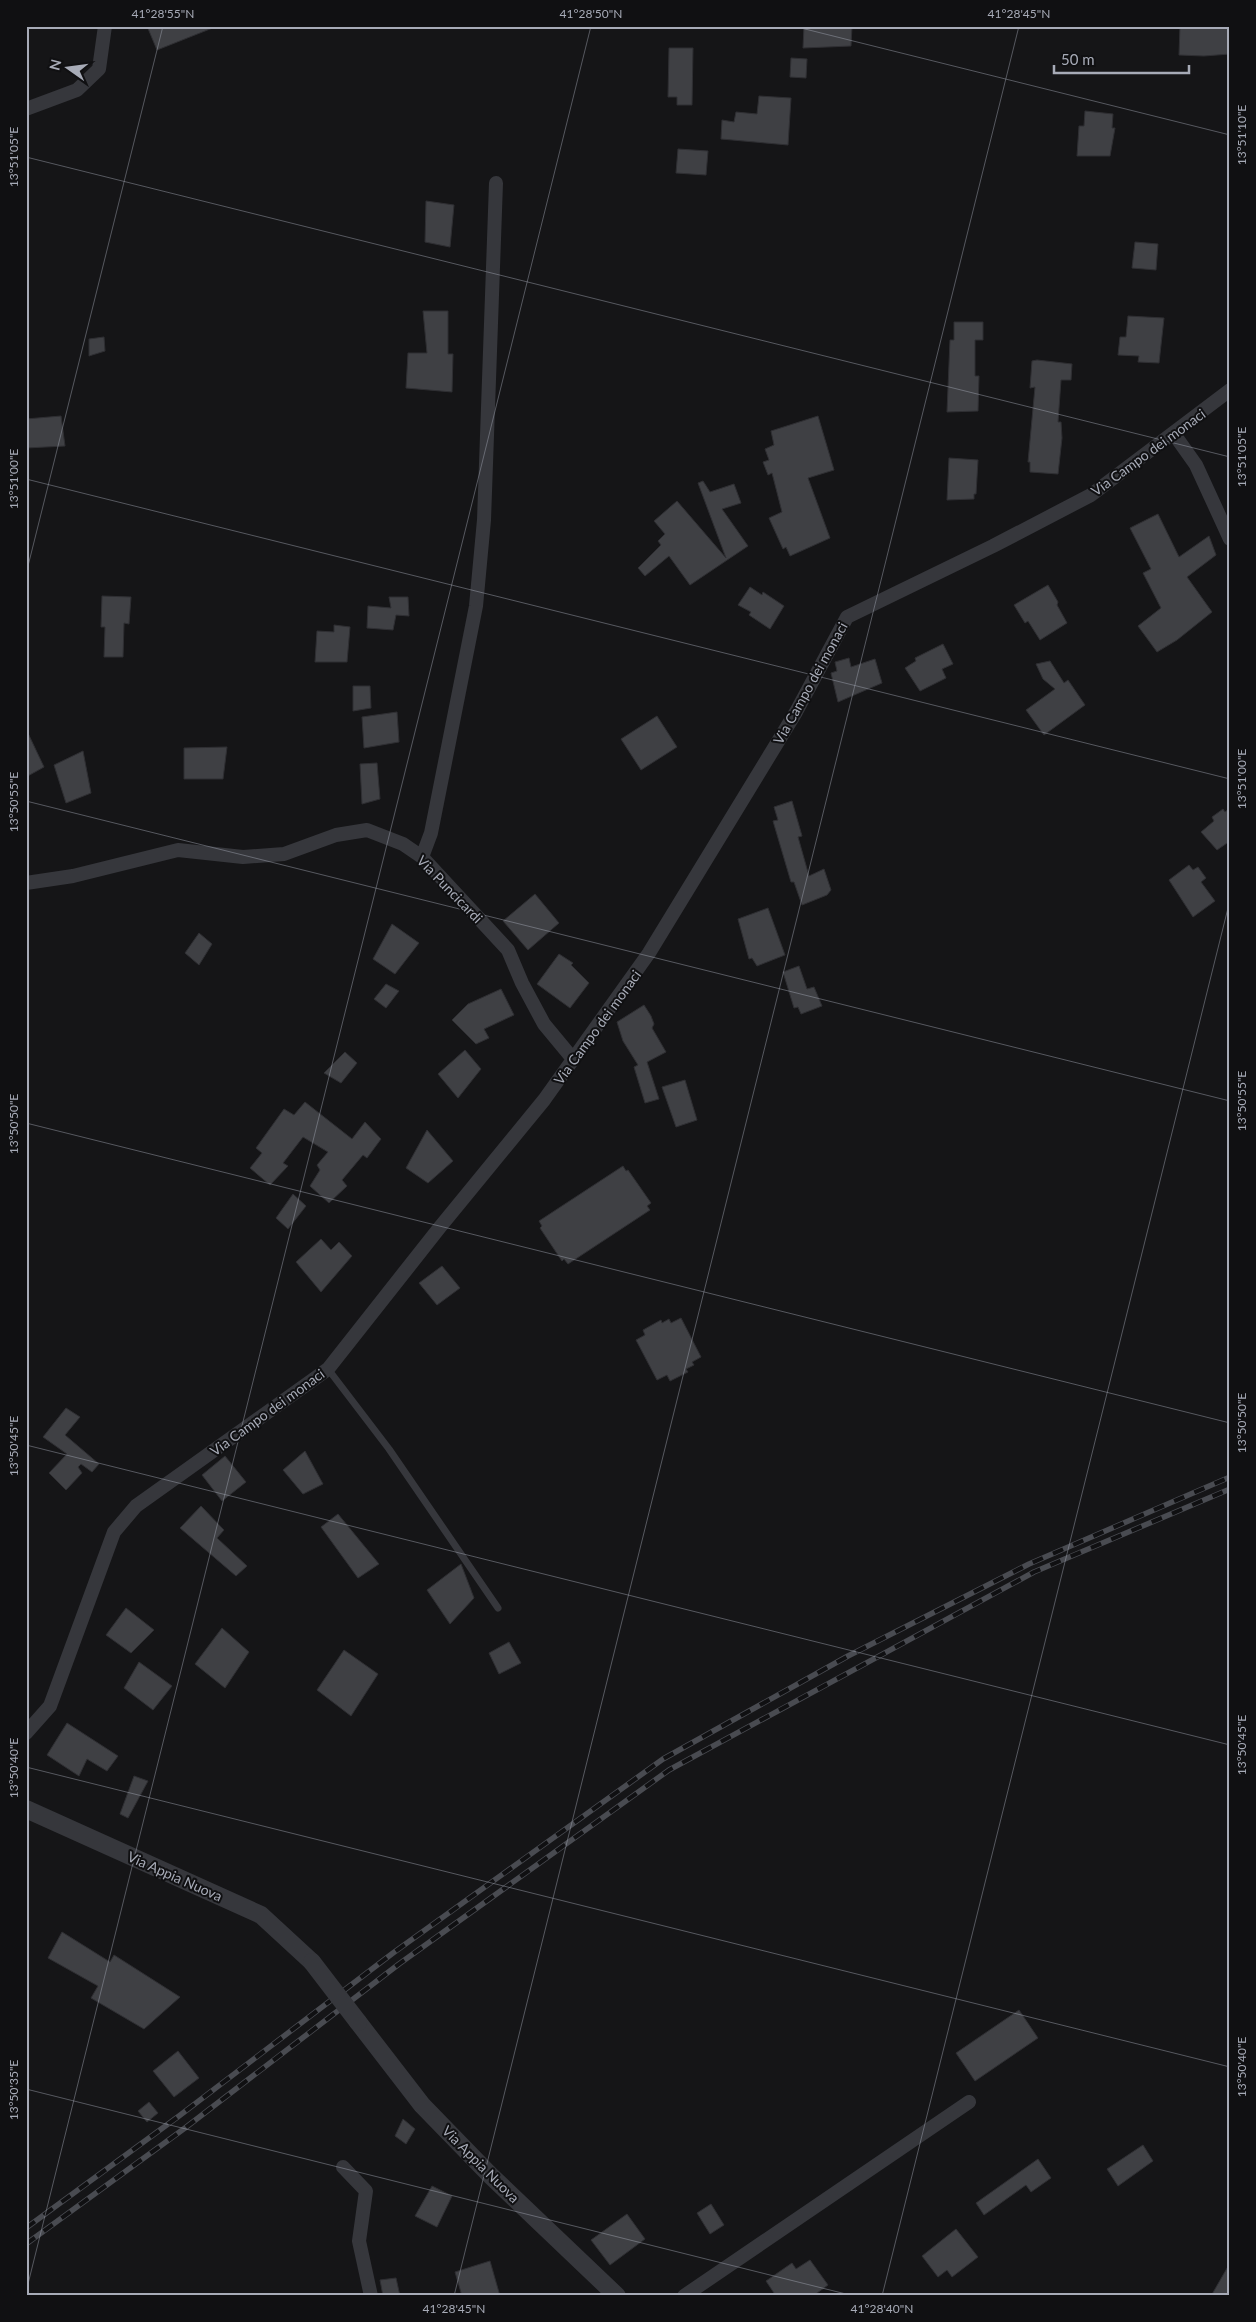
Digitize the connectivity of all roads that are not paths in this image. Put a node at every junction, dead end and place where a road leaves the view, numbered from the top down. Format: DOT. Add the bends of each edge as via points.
graph roads {
  1 [pos="105,26"];
  2 [pos="26,110"];
  3 [pos="496,183"];
  4 [pos="1230,390"];
  5 [pos="1174,434"];
  6 [pos="1230,539"];
  7 [pos="422,857"];
  8 [pos="26,883"];
  9 [pos="573,1059"];
  10 [pos="328,1369"];
  11 [pos="498,1608"];
  12 [pos="26,1733"];
  13 [pos="26,1809"];
  14 [pos="969,2102"];
  15 [pos="343,2167"];
  16 [pos="371,2296"];
  17 [pos="617,2296"];
  18 [pos="684,2296"];
  1 -- 2 [label="street" via="99,69 77,90"];
  3 -- 7 [label="street" via="484,520 476,606 431,833"];
  4 -- 5 [label="street, Via Campo dei monaci"];
  5 -- 6 [label="street" via="1196,465"];
  5 -- 9 [label="street, Via Campo dei monaci" via="1091,495 847,617 796,712 650,953"];
  7 -- 8 [label="street, Via Puncicardi" via="403,844 366,830 336,835 284,854 243,857 178,850 73,876"];
  7 -- 9 [label="street, Via Puncicardi" via="508,950 544,1024"];
  9 -- 10 [label="street, Via Campo dei monaci" via="544,1100"];
  10 -- 11 [label="lane" via="390,1449"];
  10 -- 12 [label="street, Via Campo dei monaci" via="136,1506 114,1532 50,1706"];
  13 -- 17 [label="street, Via Appia Nuova, bridge" via="261,1915 312,1962 422,2105"];
  14 -- 18 [label="street"];
  15 -- 16 [label="street" via="366,2191 360,2241"];
}
